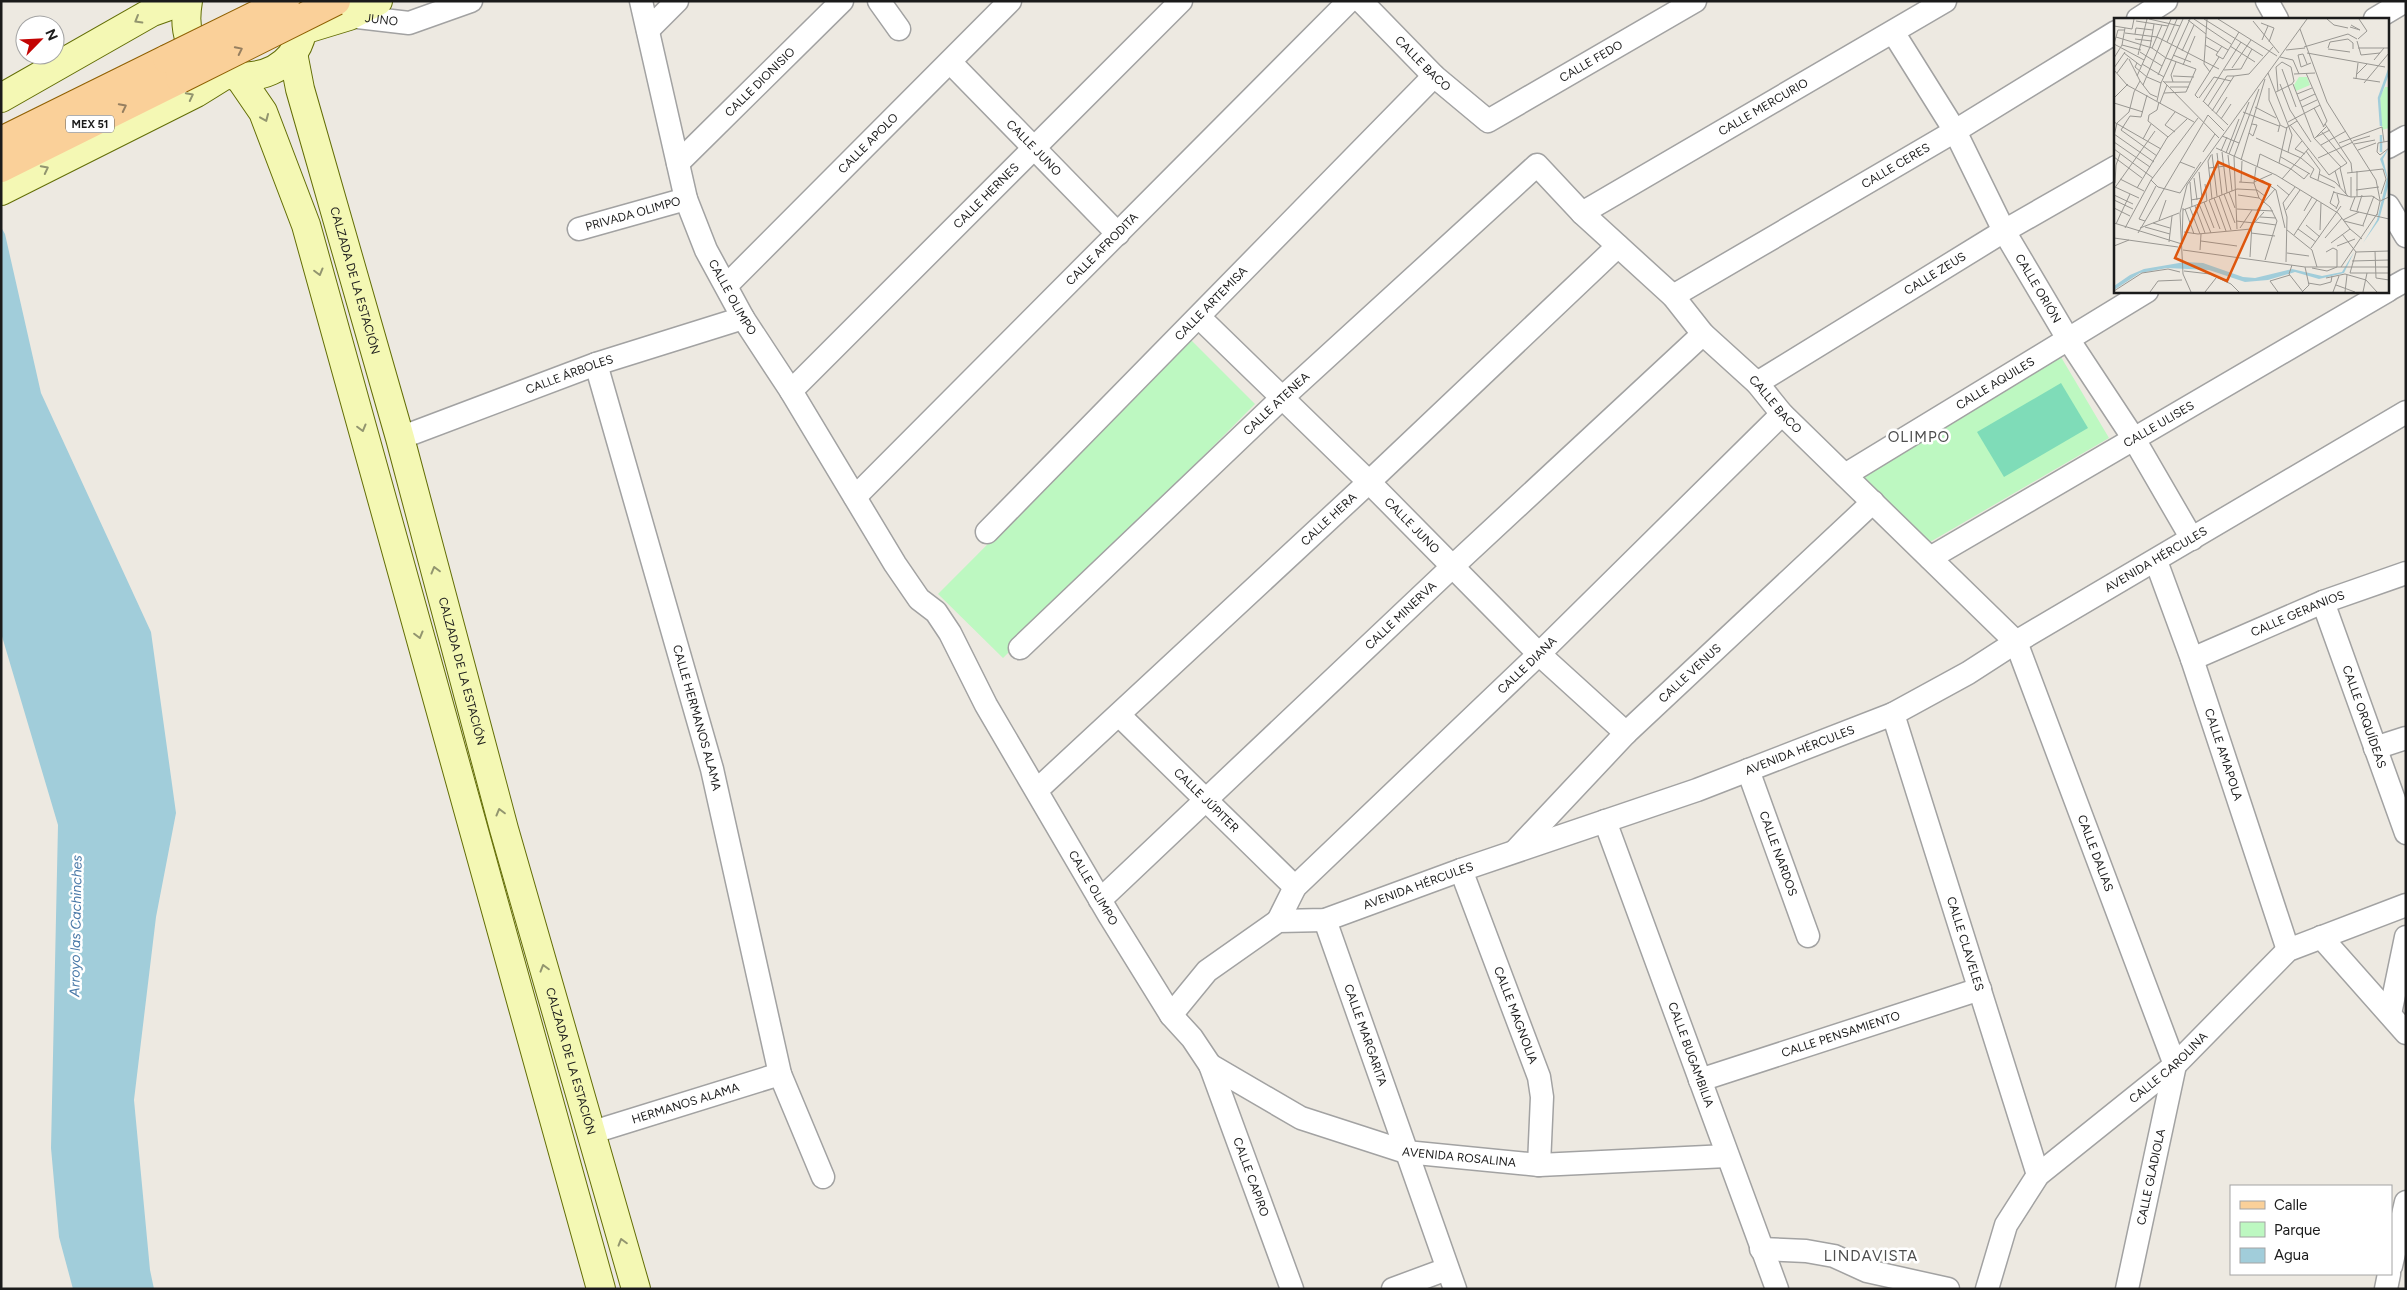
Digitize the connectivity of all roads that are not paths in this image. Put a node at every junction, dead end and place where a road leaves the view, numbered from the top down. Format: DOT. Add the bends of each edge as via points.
graph roads {
  1 [pos="183,1"];
  2 [pos="188,1"];
  3 [pos="285,1"];
  4 [pos="300,1"];
  5 [pos="378,1"];
  6 [pos="471,1"];
  7 [pos="641,1"];
  8 [pos="677,1"];
  9 [pos="842,1"];
  10 [pos="879,1"];
  11 [pos="1010,1"];
  12 [pos="1181,1"];
  13 [pos="1349,1"];
  14 [pos="1361,1"];
  15 [pos="1695,1"];
  16 [pos="1945,1"];
  17 [pos="2166,1"];
  18 [pos="2267,1"];
  19 [pos="2405,1"];
  20 [pos="343,6"];
  21 [pos="2140,18"];
  22 [pos="2276,18"];
  23 [pos="2377,18"];
  24 [pos="899,29"];
  25 [pos="648,30"];
  26 [pos="1893,32"];
  27 [pos="2114,33"];
  28 [pos="298,41"];
  29 [pos="950,62"];
  30 [pos="173,69"];
  31 [pos="232,76"];
  32 [pos="1434,76"];
  33 [pos="1,98"];
  34 [pos="1488,121"];
  35 [pos="1955,131"];
  36 [pos="2406,137"];
  37 [pos="1,141"];
  38 [pos="2390,146"];
  39 [pos="1034,148"];
  40 [pos="678,163"];
  41 [pos="1537,165"];
  42 [pos="1,168"];
  43 [pos="2114,169"];
  44 [pos="1,191"];
  45 [pos="686,199"];
  46 [pos="2390,209"];
  47 [pos="1582,213"];
  48 [pos="580,229"];
  49 [pos="2004,231"];
  50 [pos="1118,234"];
  51 [pos="2406,236"];
  52 [pos="1618,246"];
  53 [pos="2406,280"];
  54 [pos="727,285"];
  55 [pos="2390,290"];
  56 [pos="2145,292"];
  57 [pos="2386,292"];
  58 [pos="1673,296"];
  59 [pos="1199,317"];
  60 [pos="744,318"];
  61 [pos="1703,334"];
  62 [pos="2068,339"];
  63 [pos="596,364"];
  64 [pos="1757,383"];
  65 [pos="791,391"];
  66 [pos="1282,398"];
  67 [pos="2406,412"];
  68 [pos="1782,414"];
  69 [pos="400,438"];
  70 [pos="2134,439"];
  71 [pos="1845,475"];
  72 [pos="1369,482"];
  73 [pos="855,498"];
  74 [pos="1873,502"];
  75 [pos="987,532"];
  76 [pos="2192,539"];
  77 [pos="1930,558"];
  78 [pos="2156,561"];
  79 [pos="1452,567"];
  80 [pos="2406,573"];
  81 [pos="2323,602"];
  82 [pos="2016,642"];
  83 [pos="1020,648"];
  84 [pos="1539,654"];
  85 [pos="2192,659"];
  86 [pos="1893,714"];
  87 [pos="1119,715"];
  88 [pos="1626,733"];
  89 [pos="2406,738"];
  90 [pos="2375,748"];
  91 [pos="1748,770"];
  92 [pos="1037,790"];
  93 [pos="1206,801"];
  94 [pos="1605,821"];
  95 [pos="2406,834"];
  96 [pos="1514,852"];
  97 [pos="1461,870"];
  98 [pos="1295,887"];
  99 [pos="1100,900"];
  100 [pos="2406,905"];
  101 [pos="1325,920"];
  102 [pos="1278,921"];
  103 [pos="1808,936"];
  104 [pos="2321,937"];
  105 [pos="2406,937"];
  106 [pos="2288,950"];
  107 [pos="1980,989"];
  108 [pos="2390,1014"];
  109 [pos="1171,1015"];
  110 [pos="2406,1033"];
  111 [pos="1210,1065"];
  112 [pos="2175,1065"];
  113 [pos="780,1074"];
  114 [pos="1700,1080"];
  115 [pos="590,1132"];
  116 [pos="1406,1152"];
  117 [pos="1727,1156"];
  118 [pos="1539,1165"];
  119 [pos="2038,1175"];
  120 [pos="822,1178"];
  121 [pos="2406,1202"];
  122 [pos="1761,1249"];
  123 [pos="2392,1262"];
  124 [pos="2389,1275"];
  125 [pos="1451,1279"];
  126 [pos="601,1289"];
  127 [pos="636,1289"];
  128 [pos="1292,1289"];
  129 [pos="1392,1289"];
  130 [pos="1777,1289"];
  131 [pos="1948,1289"];
  132 [pos="1986,1289"];
  133 [pos="2127,1289"];
  134 [pos="2386,1289"];
  1 -- 33 [label="main road, one-way" via="152,12"];
  2 -- 31 [label="main road" via="185,18 188,36 196,52 209,66"];
  3 -- 30 [label="main road, MEX 51, bridge"];
  4 -- 28 [label="main road, CALZADA DE LA ESTACIÓN" via="303,12"];
  5 -- 20 [label="main road"];
  6 -- 20 [label="street, JUNO" via="409,22"];
  7 -- 25 [label="street, CALLE OLIMPO"];
  8 -- 25 [label="street"];
  9 -- 40 [label="street, CALLE DIONISIO"];
  10 -- 24 [label="street"];
  11 -- 29 [label="street, CALLE APOLO"];
  12 -- 39 [label="street, CALLE HERNES"];
  13 -- 50 [label="street, CALLE AFRODITA"];
  14 -- 32 [label="street, CALLE BACO"];
  15 -- 34 [label="street, CALLE FEDO"];
  16 -- 26 [label="street, CALLE MERCURIO"];
  17 -- 21 [label="street"];
  18 -- 22 [label="street"];
  19 -- 23 [label="street"];
  20 -- 28 [label="main road"];
  30 -- 20 [label="main road, MEX 51, one-way, bridge"];
  25 -- 40 [label="street, CALLE OLIMPO"];
  26 -- 35 [label="street, CALLE ORIÓN"];
  26 -- 47 [label="street, CALLE MERCURIO"];
  27 -- 35 [label="street, CALLE CERES"];
  28 -- 31 [label="main road" via="282,64 269,72 254,77"];
  28 -- 69 [label="main road, CALZADA DE LA ESTACIÓN" via="303,98"];
  29 -- 39 [label="street, CALLE JUNO"];
  29 -- 54 [label="street, CALLE APOLO"];
  30 -- 37 [label="main road, MEX 51"];
  42 -- 30 [label="main road, MEX 51, one-way"];
  44 -- 31 [label="main road, one-way"];
  31 -- 126 [label="main road, one-way" via="263,112 306,225"];
  32 -- 34 [label="street, CALLE BACO"];
  32 -- 59 [label="street, CALLE ARTEMISA"];
  35 -- 49 [label="street, CALLE ORIÓN"];
  35 -- 58 [label="street, CALLE CERES"];
  36 -- 38 [label="street"];
  39 -- 50 [label="street, CALLE JUNO"];
  39 -- 65 [label="street, CALLE HERNES"];
  40 -- 45 [label="street, CALLE OLIMPO"];
  41 -- 47 [label="street, CALLE BACO"];
  41 -- 66 [label="street, CALLE ATENEA"];
  43 -- 49 [label="street, CALLE ZEUS"];
  45 -- 48 [label="street, PRIVADA OLIMPO"];
  45 -- 54 [label="street, CALLE OLIMPO" via="706,250"];
  46 -- 51 [label="street"];
  47 -- 52 [label="street, CALLE BACO"];
  49 -- 62 [label="street, CALLE ORIÓN"];
  49 -- 64 [label="street, CALLE ZEUS"];
  50 -- 73 [label="street, CALLE AFRODITA"];
  52 -- 58 [label="street, CALLE BACO"];
  52 -- 72 [label="street, CALLE HERA"];
  53 -- 55 [label="street, CALLE ULISES"];
  54 -- 60 [label="street, CALLE OLIMPO"];
  56 -- 62 [label="street, CALLE AQUILES"];
  57 -- 70 [label="street, CALLE ULISES"];
  58 -- 61 [label="street, CALLE BACO"];
  59 -- 66 [label="street, CALLE JUNO"];
  59 -- 75 [label="street, CALLE ARTEMISA"];
  60 -- 63 [label="street, CALLE ÁRBOLES"];
  60 -- 65 [label="street, CALLE OLIMPO"];
  61 -- 64 [label="street, CALLE BACO"];
  61 -- 79 [label="street, CALLE MINERVA"];
  62 -- 70 [label="street, CALLE ORIÓN"];
  62 -- 71 [label="street, CALLE AQUILES"];
  63 -- 69 [label="street, CALLE ÁRBOLES"];
  63 -- 113 [label="street, CALLE HERMANOS ALAMA" via="712,769"];
  64 -- 68 [label="street, CALLE BACO"];
  65 -- 73 [label="street, CALLE OLIMPO"];
  66 -- 72 [label="street, CALLE JUNO"];
  66 -- 83 [label="street, CALLE ATENEA"];
  67 -- 76 [label="street, AVENIDA HÉRCULES"];
  68 -- 71 [label="street, CALLE BACO"];
  68 -- 84 [label="street, CALLE DIANA"];
  115 -- 69 [label="main road, CALZADA DE LA ESTACIÓN, one-way"];
  70 -- 76 [label="street, CALLE ORIÓN"];
  70 -- 77 [label="street, CALLE ULISES"];
  71 -- 74 [label="street, CALLE BACO"];
  72 -- 79 [label="street, CALLE JUNO"];
  72 -- 87 [label="street, CALLE HERA"];
  73 -- 92 [label="street, CALLE OLIMPO" via="919,599 936,612 950,633 986,705"];
  74 -- 77 [label="street, CALLE BACO"];
  74 -- 88 [label="street, CALLE VENUS"];
  76 -- 78 [label="street, AVENIDA HÉRCULES"];
  77 -- 82 [label="street, CALLE BACO"];
  78 -- 82 [label="street, AVENIDA HÉRCULES"];
  78 -- 85 [label="street, CALLE AMAPOLA"];
  79 -- 84 [label="street, CALLE JUNO"];
  79 -- 93 [label="street, CALLE MINERVA"];
  80 -- 81 [label="street, CALLE GERANIOS"];
  81 -- 85 [label="street, CALLE GERANIOS"];
  81 -- 90 [label="street, CALLE ORQUÍDEAS"];
  82 -- 86 [label="street, AVENIDA HÉRCULES" via="1968,673"];
  82 -- 112 [label="street, CALLE DALIAS"];
  84 -- 88 [label="street, CALLE JUNO"];
  84 -- 98 [label="street, CALLE DIANA"];
  85 -- 106 [label="street, CALLE AMAPOLA"];
  86 -- 91 [label="street, AVENIDA HÉRCULES"];
  86 -- 107 [label="street, CALLE CLAVELES"];
  87 -- 92 [label="street, CALLE HERA"];
  87 -- 93 [label="street, CALLE JÚPITER"];
  88 -- 96 [label="street, CALLE VENUS"];
  89 -- 90 [label="street"];
  90 -- 95 [label="street, CALLE ORQUÍDEAS"];
  91 -- 94 [label="street, AVENIDA HÉRCULES"];
  91 -- 103 [label="street, CALLE NARDOS"];
  92 -- 99 [label="street, CALLE OLIMPO"];
  93 -- 98 [label="street, CALLE JÚPITER"];
  93 -- 99 [label="street, CALLE MINERVA"];
  94 -- 96 [label="street, AVENIDA HÉRCULES"];
  94 -- 114 [label="street, CALLE BUGAMBILIA"];
  96 -- 97 [label="street, AVENIDA HÉRCULES"];
  97 -- 101 [label="street, AVENIDA HÉRCULES"];
  97 -- 118 [label="street, CALLE MAGNOLIA" via="1538,1077 1542,1097"];
  98 -- 102 [label="street, CALLE DIANA"];
  99 -- 109 [label="street, CALLE OLIMPO"];
  100 -- 104 [label="street, CALLE CAROLINA"];
  101 -- 102 [label="street, AVENIDA HÉRCULES"];
  101 -- 116 [label="street, CALLE MARGARITA"];
  102 -- 109 [label="street" via="1207,971"];
  104 -- 106 [label="street, CALLE CAROLINA"];
  104 -- 108 [label="street"];
  105 -- 108 [label="street"];
  106 -- 112 [label="street, CALLE CAROLINA"];
  107 -- 114 [label="street, CALLE PENSAMIENTO"];
  107 -- 119 [label="street, CALLE CLAVELES"];
  108 -- 110 [label="street"];
  109 -- 111 [label="street, CALLE OLIMPO"];
  111 -- 116 [label="street, AVENIDA ROSALINA" via="1302,1118"];
  111 -- 128 [label="street, CALLE CAPIRO"];
  112 -- 119 [label="street, CALLE CAROLINA"];
  112 -- 133 [label="street, CALLE GLADIOLA"];
  113 -- 115 [label="street, HERMANOS ALAMA"];
  113 -- 120 [label="street, CALLE HERMANOS ALAMA"];
  114 -- 117 [label="street, CALLE BUGAMBILIA"];
  127 -- 115 [label="main road, CALZADA DE LA ESTACIÓN, one-way"];
  116 -- 118 [label="street, AVENIDA ROSALINA"];
  116 -- 125 [label="street"];
  117 -- 118 [label="street, AVENIDA ROSALINA"];
  117 -- 122 [label="street, CALLE BUGAMBILIA"];
  119 -- 132 [label="street, CALLE CAROLINA" via="2006,1225"];
  121 -- 123 [label="street"];
  122 -- 130 [label="street, CALLE BUGAMBILIA"];
  122 -- 131 [label="street" via="1834,1256 1867,1271"];
  124 -- 134 [label="street"];
  125 -- 129 [label="street"];
}
